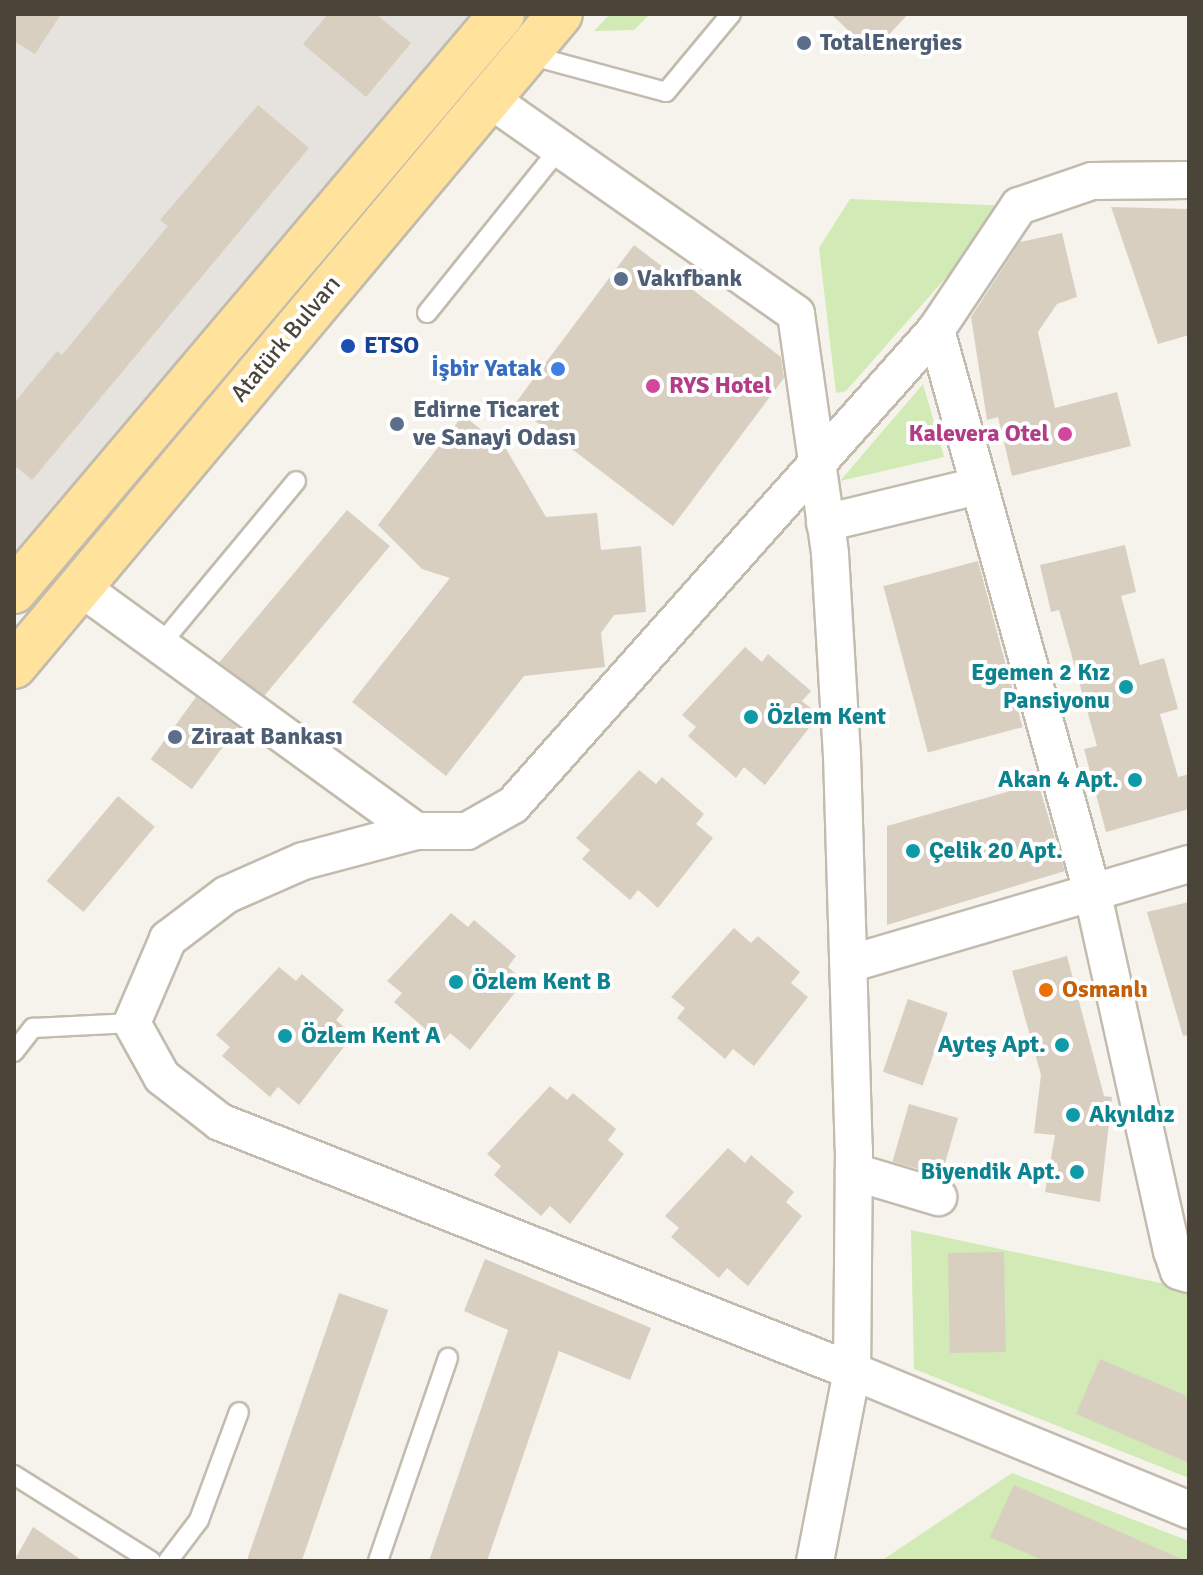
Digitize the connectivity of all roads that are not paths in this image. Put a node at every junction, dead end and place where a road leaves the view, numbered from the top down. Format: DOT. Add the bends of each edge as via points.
graph roads {
  1 [pos="502,14"];
  2 [pos="560,14"];
  3 [pos="731,14"];
  4 [pos="527,54"];
  5 [pos="488,98"];
  6 [pos="559,149"];
  7 [pos="1189,180"];
  8 [pos="427,313"];
  9 [pos="936,330"];
  10 [pos="819,463"];
  11 [pos="296,481"];
  12 [pos="978,486"];
  13 [pos="825,523"];
  14 [pos="80,587"];
  15 [pos="14,591"];
  16 [pos="160,645"];
  17 [pos="14,666"];
  18 [pos="416,831"];
  19 [pos="1189,864"];
  20 [pos="1093,895"];
  21 [pos="849,964"];
  22 [pos="132,1023"];
  23 [pos="14,1052"];
  24 [pos="854,1172"];
  25 [pos="938,1197"];
  26 [pos="1189,1274"];
  27 [pos="448,1358"];
  28 [pos="852,1371"];
  29 [pos="239,1412"];
  30 [pos="14,1475"];
  31 [pos="1189,1510"];
  32 [pos="151,1561"];
  33 [pos="168,1561"];
  34 [pos="378,1561"];
  35 [pos="815,1561"];
  1 -- 15 [label="main road, Atatürk Bulvarı"];
  2 -- 4 [label="main road, Atatürk Bulvarı"];
  3 -- 4 [label="lane" via="666,92"];
  4 -- 5 [label="main road, Atatürk Bulvarı"];
  5 -- 6 [label="street"];
  5 -- 14 [label="main road, Atatürk Bulvarı"];
  6 -- 8 [label="lane"];
  6 -- 10 [label="street" via="796,314"];
  7 -- 9 [label="street" via="1092,181 1019,206"];
  9 -- 10 [label="street"];
  9 -- 12 [label="street"];
  10 -- 13 [label="street"];
  10 -- 18 [label="street" via="513,805 467,831"];
  11 -- 16 [label="lane"];
  12 -- 13 [label="street"];
  12 -- 20 [label="street"];
  13 -- 21 [label="street" via="842,755"];
  14 -- 16 [label="street"];
  14 -- 17 [label="main road, Atatürk Bulvarı"];
  16 -- 18 [label="street"];
  18 -- 22 [label="street" via="303,861 226,895 168,939"];
  19 -- 20 [label="street"];
  20 -- 21 [label="street"];
  20 -- 26 [label="street" via="1172,1251 1179,1271"];
  21 -- 24 [label="street"];
  22 -- 23 [label="lane" via="33,1028"];
  22 -- 28 [label="street" via="162,1077 220,1122"];
  24 -- 25 [label="street"];
  24 -- 28 [label="street"];
  27 -- 34 [label="lane"];
  28 -- 31 [label="street"];
  28 -- 35 [label="street"];
  29 -- 33 [label="lane" via="199,1520"];
  30 -- 32 [label="lane"];
}
